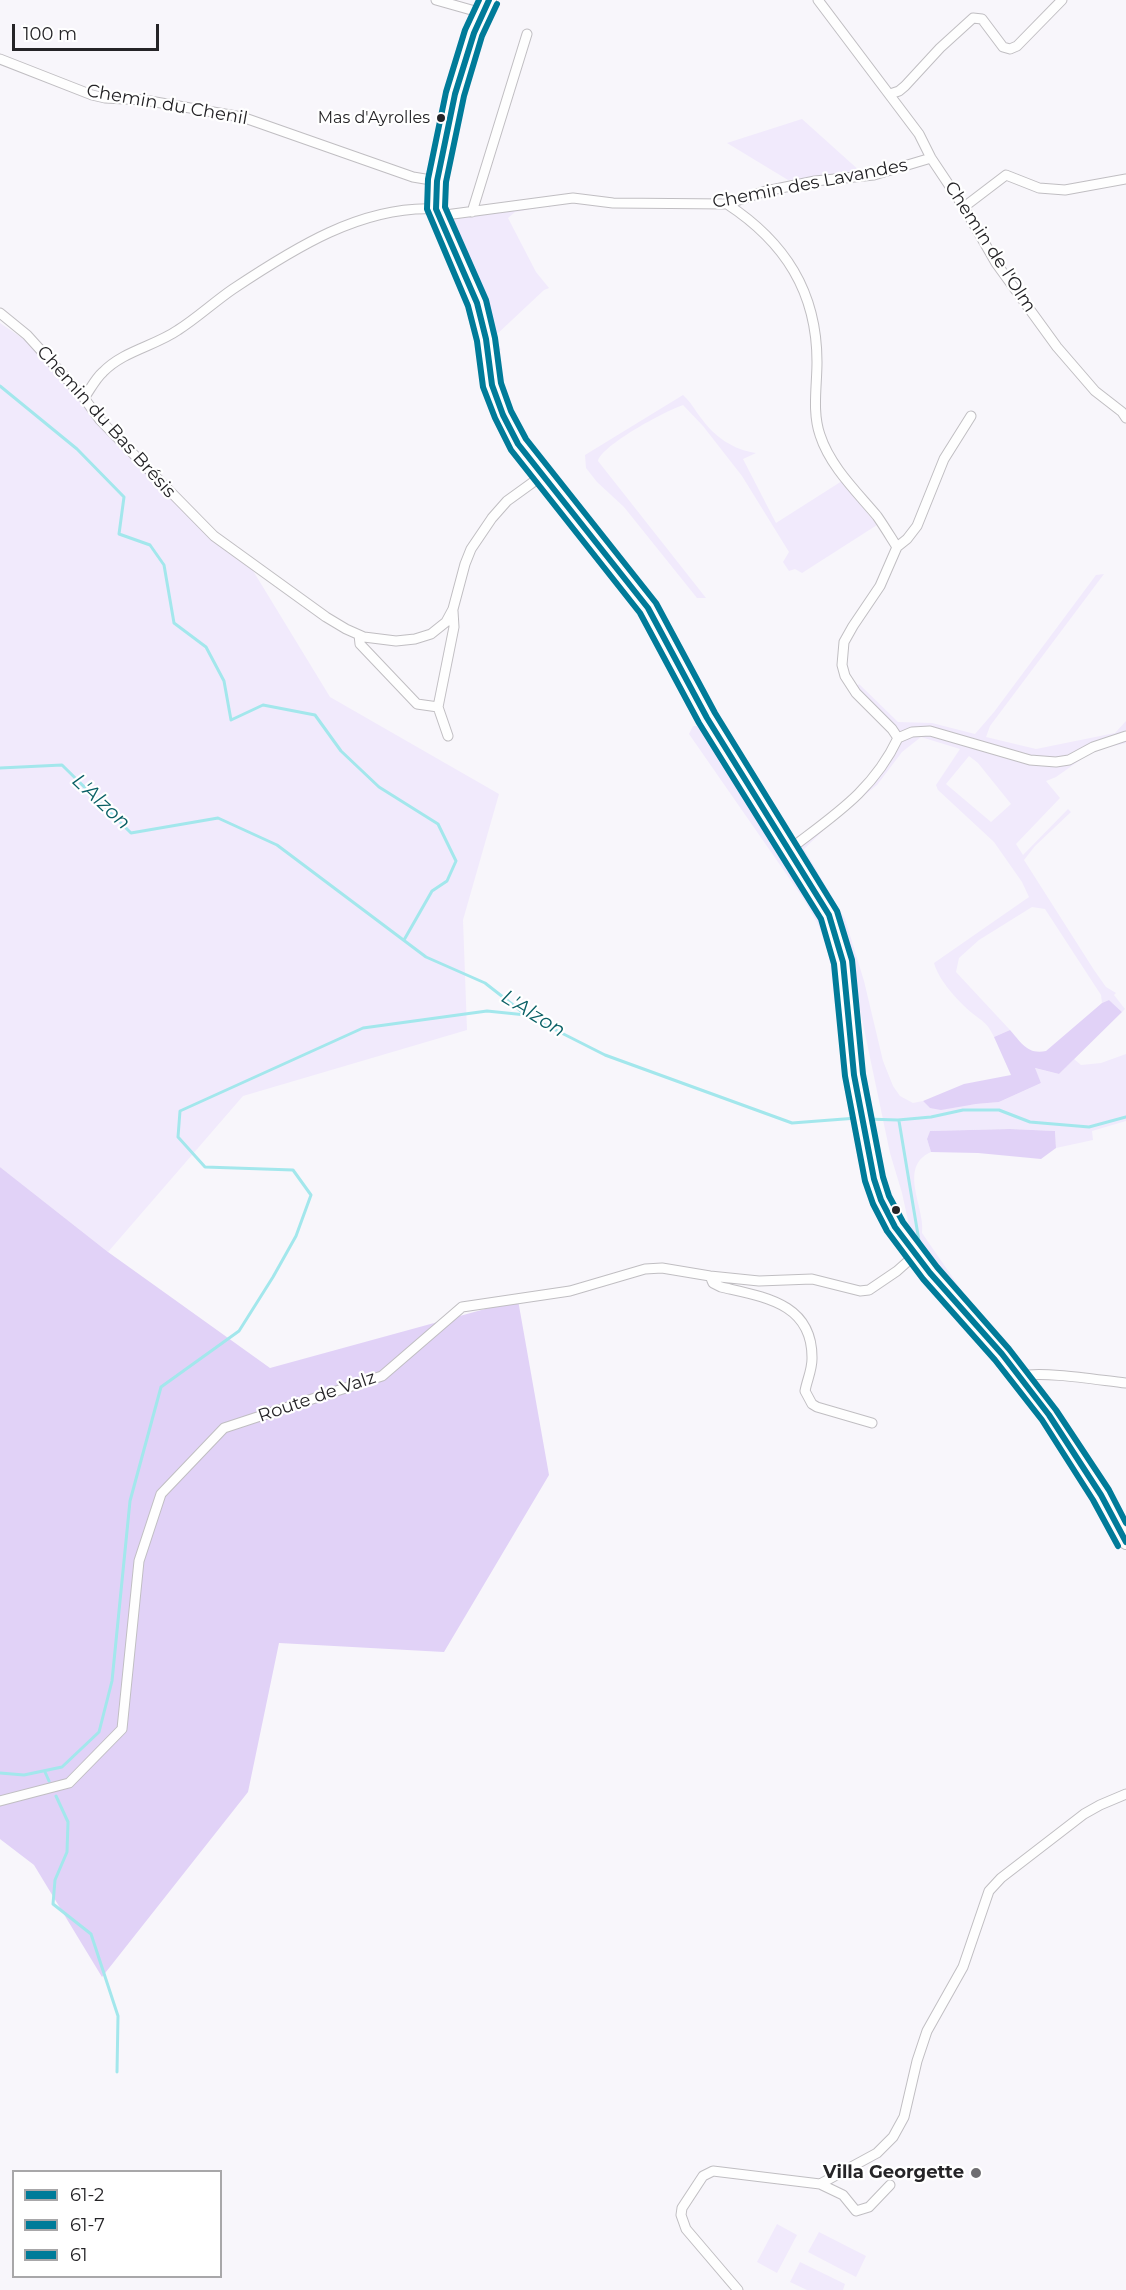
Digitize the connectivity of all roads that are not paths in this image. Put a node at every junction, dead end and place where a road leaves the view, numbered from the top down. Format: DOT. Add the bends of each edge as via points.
graph roads {
  1 [pos="436,0"];
  2 [pos="489,0"];
  3 [pos="818,0"];
  4 [pos="1062,0"];
  5 [pos="482,13"];
  6 [pos="527,34"];
  7 [pos="0,58"];
  8 [pos="890,94"];
  9 [pos="931,158"];
  10 [pos="1126,179"];
  11 [pos="437,180"];
  12 [pos="727,204"];
  13 [pos="964,207"];
  14 [pos="472,212"];
  15 [pos="437,213"];
  16 [pos="0,314"];
  17 [pos="84,398"];
  18 [pos="971,416"];
  19 [pos="1126,418"];
  20 [pos="543,475"];
  21 [pos="897,547"];
  22 [pos="453,609"];
  23 [pos="359,634"];
  24 [pos="438,707"];
  25 [pos="448,736"];
  26 [pos="1126,736"];
  27 [pos="898,738"];
  28 [pos="790,849"];
  29 [pos="915,1255"];
  30 [pos="710,1276"];
  31 [pos="1020,1376"];
  32 [pos="1126,1383"];
  33 [pos="872,1423"];
  34 [pos="1126,1542"];
  35 [pos="1126,1794"];
  36 [pos="0,1802"];
  37 [pos="820,2184"];
  38 [pos="890,2185"];
  39 [pos="738,2290"];
  1 -- 5 [label="street"];
  2 -- 5 [label="street"];
  3 -- 8 [label="street, Chemin de l'Olm"];
  4 -- 8 [label="street" via="1010,49 1003,46 982,19 973,18 905,86"];
  5 -- 11 [label="street" via="467,53"];
  6 -- 14 [label="street"];
  7 -- 11 [label="street, Chemin du Chenil" via="105,98 144,100 242,117 413,177"];
  8 -- 9 [label="street, Chemin de l'Olm"];
  9 -- 12 [label="street, Chemin des Lavandes" via="874,175 766,191"];
  9 -- 13 [label="street, Chemin de l'Olm"];
  10 -- 13 [label="street" via="1065,190 1039,188 1006,175"];
  11 -- 15 [label="street"];
  12 -- 14 [label="street, Chemin des Lavandes" via="613,203 573,198"];
  12 -- 21 [label="street" via="768,238 801,282 817,339 816,413 823,446"];
  13 -- 19 [label="street, Chemin de l'Olm" via="996,263 1057,347 1095,391"];
  14 -- 15 [label="street, Chemin des Lavandes"];
  15 -- 17 [label="street, Chemin des Lavandes" via="413,209 380,213 317,238 232,290 176,332 120,360 103,372"];
  15 -- 20 [label="street" via="477,303 492,385 503,415 518,444"];
  16 -- 17 [label="street, Chemin du Bas Brésis" via="27,335"];
  17 -- 23 [label="street, Chemin du Bas Brésis" via="100,420 214,536 326,617"];
  18 -- 21 [label="street" via="944,459 917,526"];
  20 -- 22 [label="street, Chemin du Bas Brésis" via="507,501 471,549"];
  20 -- 28 [label="street" via="648,608 707,718"];
  21 -- 27 [label="street" via="880,586 848,634 842,665 850,685"];
  22 -- 23 [label="street, Chemin du Bas Brésis" via="446,622 431,634 415,639 396,641"];
  22 -- 24 [label="street, Chemin du Bas Brésis" via="454,627"];
  23 -- 24 [label="street" via="360,644 417,704"];
  24 -- 25 [label="street"];
  26 -- 27 [label="street" via="1056,762 1030,760 930,731"];
  27 -- 28 [label="street" via="861,793"];
  28 -- 29 [label="street" via="829,915 843,962 854,1075 874,1179 880,1200"];
  29 -- 30 [label="street, Route de Valz" via="878,1286 860,1291 812,1279 759,1281"];
  29 -- 31 [label="street"];
  30 -- 33 [label="street" via="721,1287 773,1300 797,1314 811,1345 811,1371 805,1391 808,1398 817,1407"];
  30 -- 36 [label="street, Route de Valz" via="677,1269 645,1269 570,1291 462,1308 382,1376 224,1428 160,1494 139,1561 122,1729 69,1783"];
  31 -- 32 [label="street"];
  31 -- 34 [label="street" via="1081,1463"];
  35 -- 37 [label="street" via="1084,1814 988,1891 963,1967 927,2031 904,2117 893,2137 877,2153"];
  37 -- 38 [label="street" via="843,2195 856,2211 869,2207"];
  37 -- 39 [label="street" via="713,2171 703,2176 681,2215 686,2229"];
}
